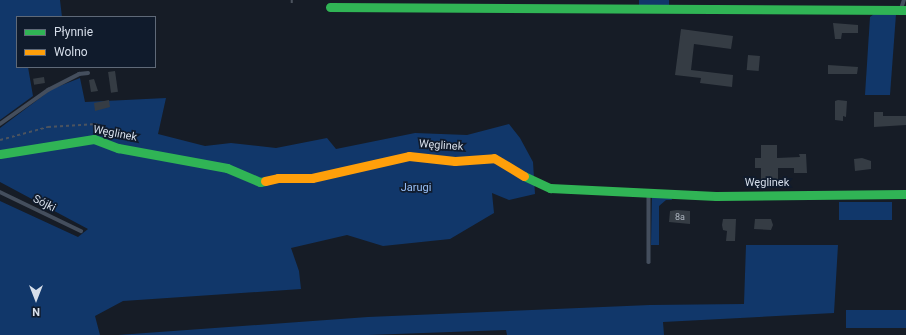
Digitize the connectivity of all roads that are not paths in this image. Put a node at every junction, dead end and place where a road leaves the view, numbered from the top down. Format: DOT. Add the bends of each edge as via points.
graph roads {
  1 [pos="904,0"];
  2 [pos="330,4"];
  3 [pos="496,5"];
  4 [pos="904,10"];
  5 [pos="88,73"];
  6 [pos="0,124"];
  7 [pos="0,154"];
  8 [pos="0,192"];
  9 [pos="649,192"];
  10 [pos="906,194"];
  11 [pos="81,231"];
  12 [pos="649,262"];
  1 -- 4 [label="lane"];
  2 -- 3 [label="street"];
  3 -- 4 [label="street"];
  5 -- 6 [label="lane" via="61,82"];
  7 -- 9 [label="street, Węglinek" via="33,147 94,140 118,148 227,168 260,182 278,178 312,178 409,156 455,161 494,158 533,182 550,188"];
  8 -- 11 [label="lane, Sójki"];
  9 -- 10 [label="street, Węglinek" via="716,196"];
  9 -- 12 [label="lane"];
}
